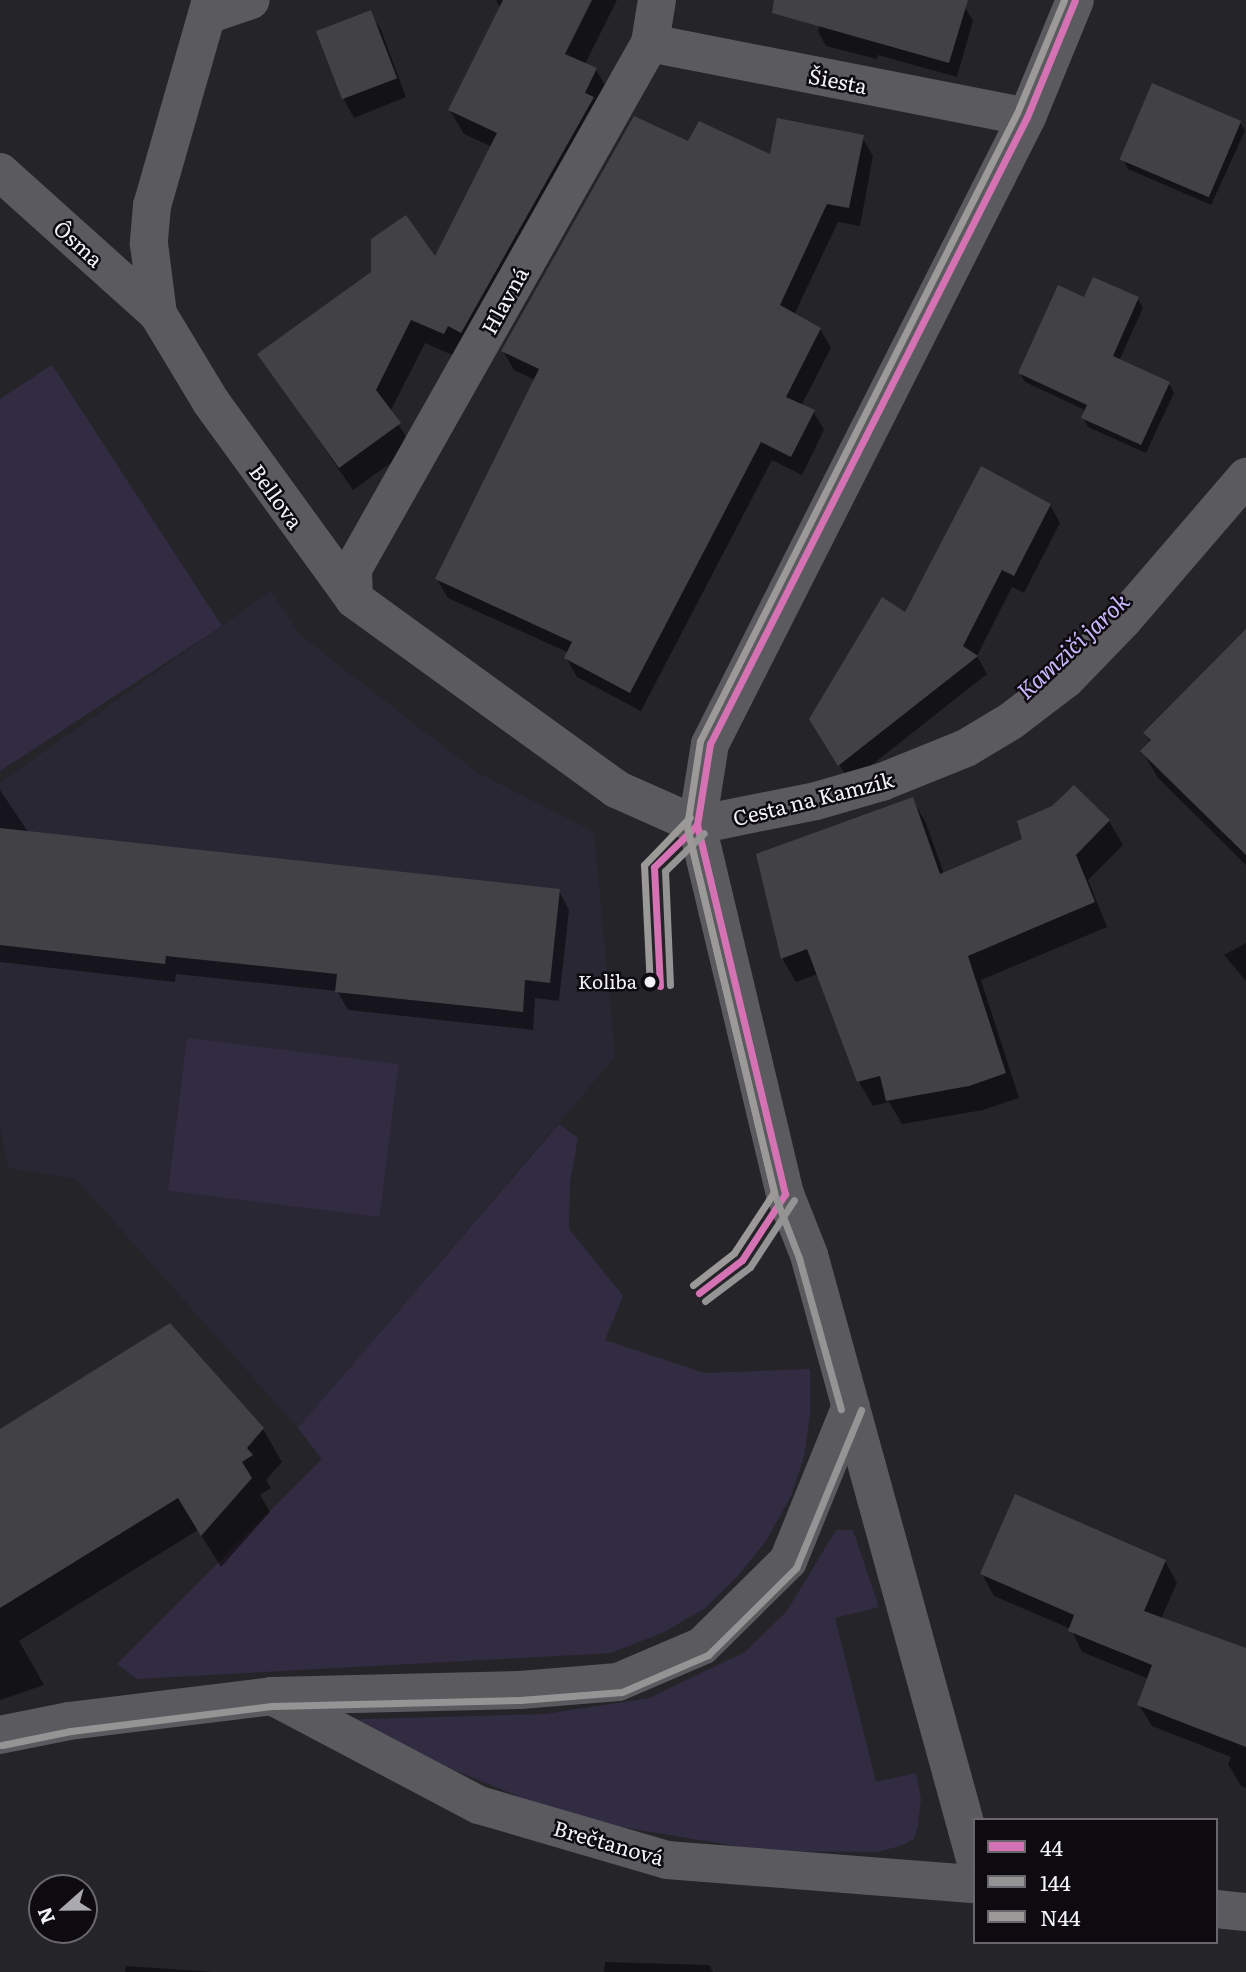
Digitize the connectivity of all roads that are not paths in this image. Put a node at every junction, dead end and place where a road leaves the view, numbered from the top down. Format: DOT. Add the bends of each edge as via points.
graph roads {
  1 [pos="251,0"];
  2 [pos="657,0"];
  3 [pos="1075,0"];
  4 [pos="209,8"];
  5 [pos="650,43"];
  6 [pos="1027,117"];
  7 [pos="0,172"];
  8 [pos="158,314"];
  9 [pos="1246,477"];
  10 [pos="354,600"];
  11 [pos="697,825"];
  12 [pos="851,1406"];
  13 [pos="272,1696"];
  14 [pos="0,1735"];
  15 [pos="973,1852"];
  16 [pos="973,1884"];
  17 [pos="1218,1909"];
  18 [pos="1246,1912"];
  1 -- 4 [label="street"];
  2 -- 5 [label="street, Hlavná"];
  3 -- 6 [label="street"];
  4 -- 8 [label="street, Bellova" via="152,206 149,244"];
  5 -- 6 [label="street, Šiesta"];
  5 -- 10 [label="street, Hlavná" via="353,569"];
  6 -- 11 [label="street" via="710,744"];
  7 -- 8 [label="street, Ôsma"];
  8 -- 10 [label="street, Bellova" via="211,402"];
  9 -- 11 [label="street, Cesta na Kamzík" via="1104,640 1066,679 1011,721 967,748 882,782 816,801"];
  10 -- 11 [label="street, Bellova" via="616,789"];
  11 -- 12 [label="street" via="785,1194 809,1255"];
  12 -- 13 [label="street" via="788,1561 702,1646 618,1682 520,1690"];
  12 -- 15 [label="street"];
  13 -- 14 [label="street" via="69,1721"];
  13 -- 16 [label="street, Brečtanová" via="479,1805 667,1860"];
  17 -- 18 [label="street"];
}
